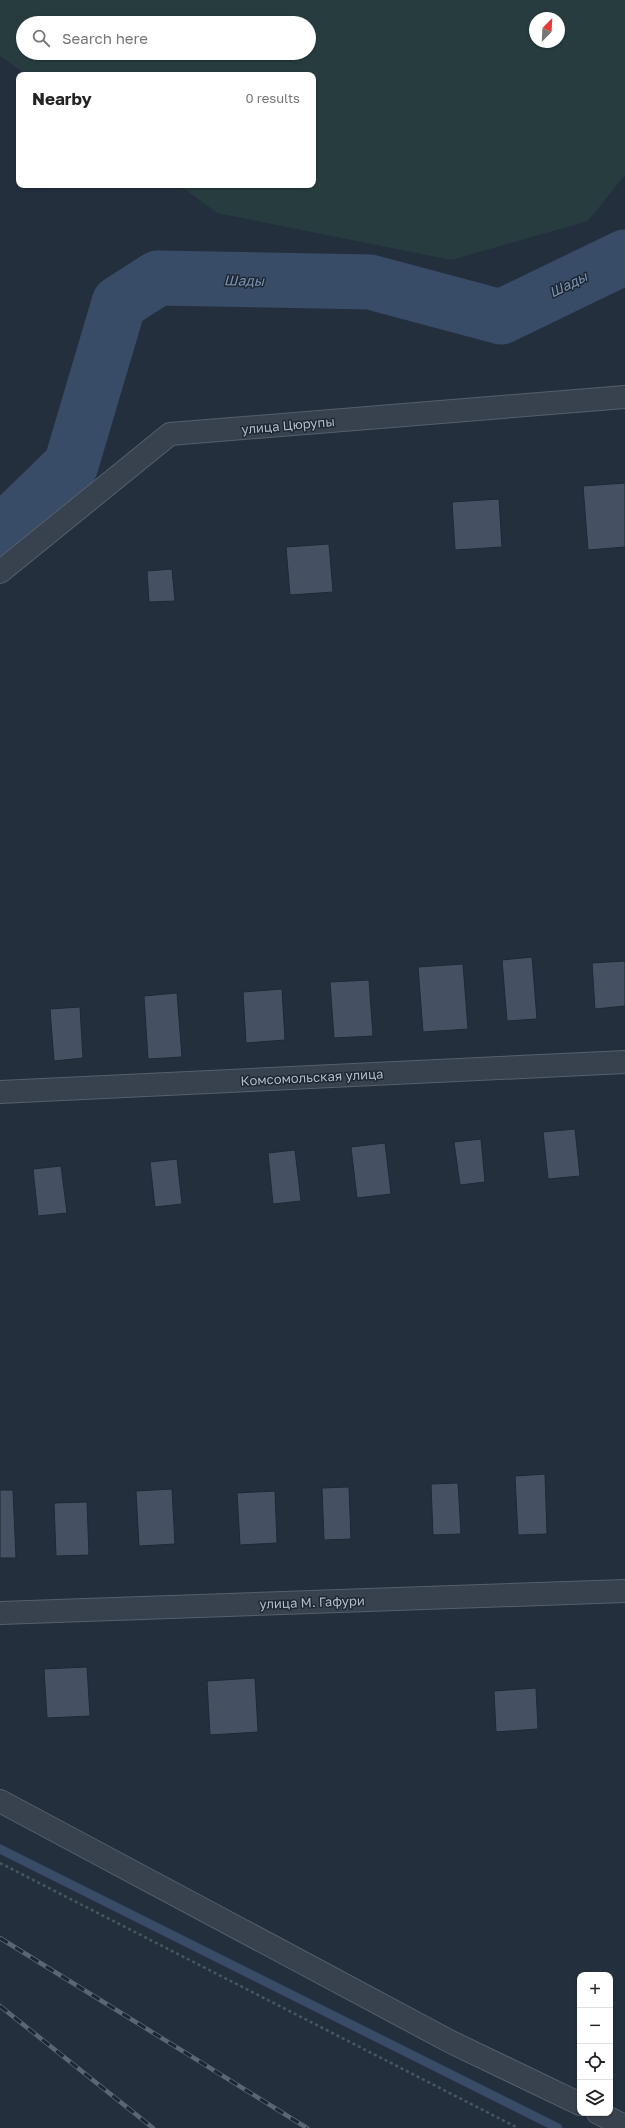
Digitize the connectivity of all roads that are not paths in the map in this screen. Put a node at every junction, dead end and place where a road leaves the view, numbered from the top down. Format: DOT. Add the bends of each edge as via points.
graph roads {
  1 [pos="625,397"];
  2 [pos="0,572"];
  3 [pos="625,1062"];
  4 [pos="0,1092"];
  5 [pos="625,1591"];
  6 [pos="0,1612"];
  7 [pos="0,1801"];
  8 [pos="577,2103"];
  9 [pos="604,2116"];
  10 [pos="625,2126"];
  1 -- 2 [label="street, улица Цюрупы" via="170,434"];
  3 -- 4 [label="street, Комсомольская улица"];
  5 -- 6 [label="street, улица М. Гафури"];
  7 -- 8 [label="street" via="451,2042"];
  9 -- 10 [label="street"];
}
